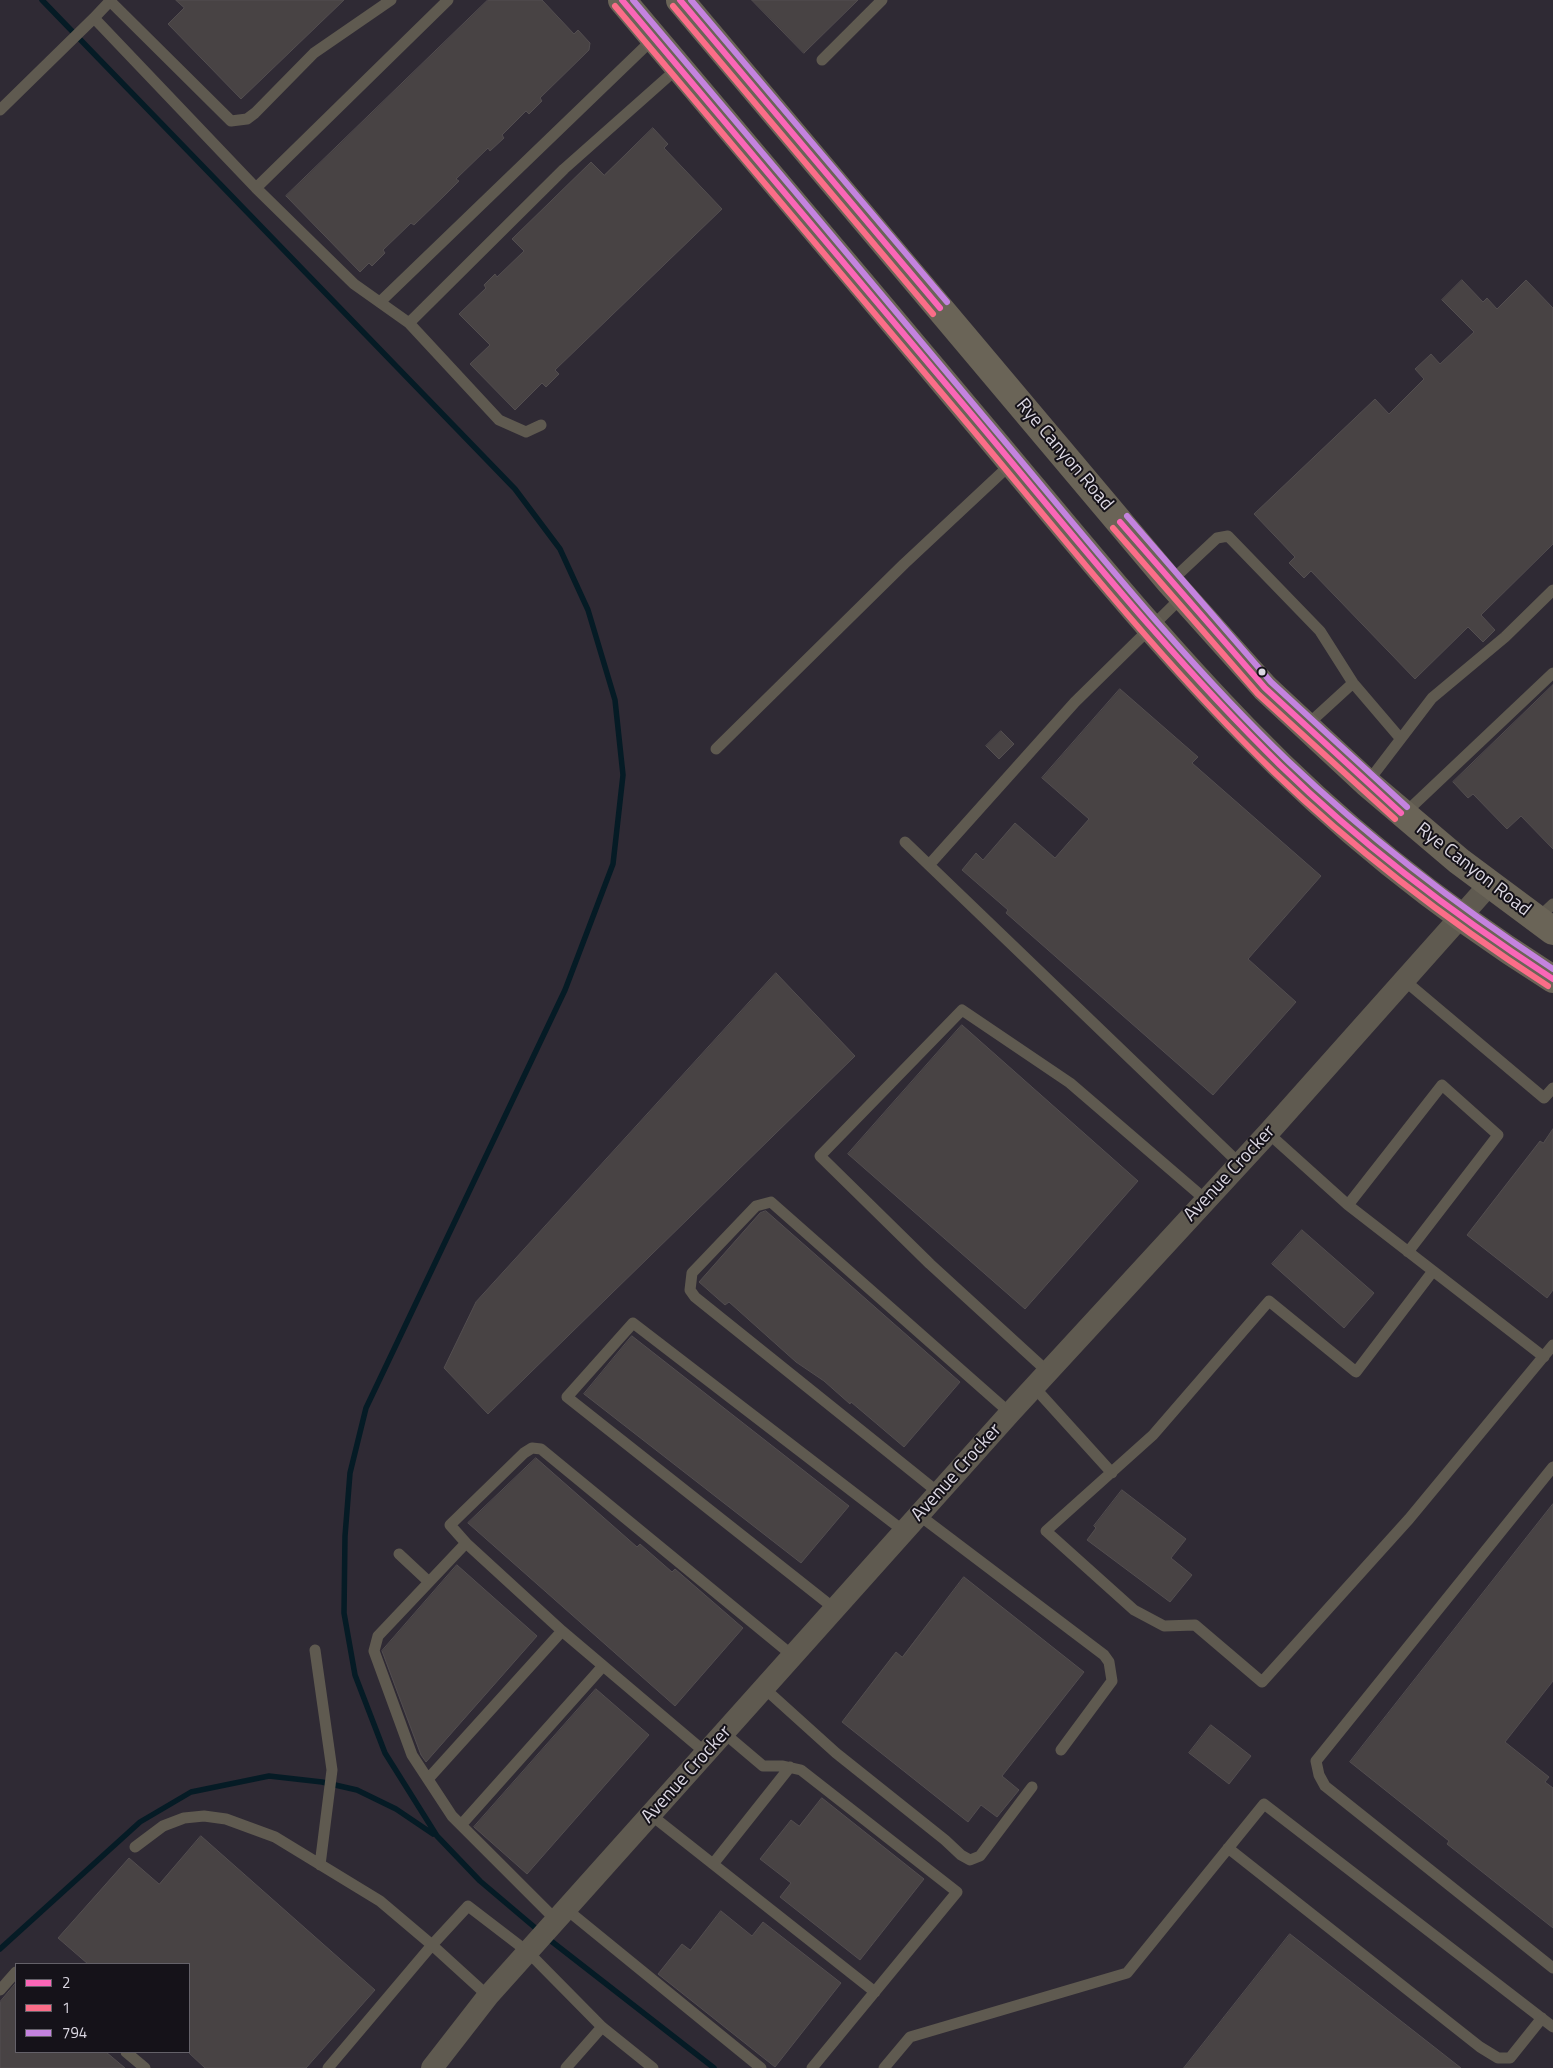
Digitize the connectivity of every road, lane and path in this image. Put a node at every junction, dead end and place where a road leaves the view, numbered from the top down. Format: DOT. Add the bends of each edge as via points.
graph roads {
  1 [pos="391,0"];
  2 [pos="448,0"];
  3 [pos="622,0"];
  4 [pos="680,0"];
  5 [pos="882,0"];
  6 [pos="111,1"];
  7 [pos="94,18"];
  8 [pos="654,38"];
  9 [pos="822,60"];
  10 [pos="679,66"];
  11 [pos="0,110"];
  12 [pos="256,188"];
  13 [pos="380,302"];
  14 [pos="409,323"];
  15 [pos="541,425"];
  16 [pos="1012,463"];
  17 [pos="1176,589"];
  18 [pos="1553,590"];
  19 [pos="1150,626"];
  20 [pos="1553,672"];
  21 [pos="1353,683"];
  22 [pos="1305,727"];
  23 [pos="1400,738"];
  24 [pos="716,749"];
  25 [pos="1366,783"];
  26 [pos="1404,815"];
  27 [pos="905,842"];
  28 [pos="929,866"];
  29 [pos="1489,885"];
  30 [pos="1461,916"];
  31 [pos="1547,918"];
  32 [pos="1553,978"];
  33 [pos="1404,980"];
  34 [pos="1553,1088"];
  35 [pos="1268,1133"];
  36 [pos="1240,1164"];
  37 [pos="1206,1200"];
  38 [pos="1348,1205"];
  39 [pos="1408,1252"];
  40 [pos="1433,1271"];
  41 [pos="1553,1345"];
  42 [pos="1544,1357"];
  43 [pos="1041,1380"];
  44 [pos="1010,1414"];
  45 [pos="1553,1467"];
  46 [pos="1112,1473"];
  47 [pos="939,1493"];
  48 [pos="912,1523"];
  49 [pos="466,1543"];
  50 [pos="399,1554"];
  51 [pos="429,1582"];
  52 [pos="835,1609"];
  53 [pos="562,1631"];
  54 [pos="315,1650"];
  55 [pos="793,1656"];
  56 [pos="603,1666"];
  57 [pos="764,1688"];
  58 [pos="724,1733"];
  59 [pos="1061,1750"];
  60 [pos="706,1753"];
  61 [pos="790,1767"];
  62 [pos="428,1779"];
  63 [pos="1032,1787"];
  64 [pos="651,1815"];
  65 [pos="461,1825"];
  66 [pos="135,1847"];
  67 [pos="1228,1848"];
  68 [pos="320,1864"];
  69 [pos="713,1864"];
  70 [pos="561,1915"];
  71 [pos="432,1945"];
  72 [pos="528,1952"];
  73 [pos="1553,1968"];
  74 [pos="15,1973"];
  75 [pos="0,1990"];
  76 [pos="875,1992"];
  77 [pos="488,1996"];
  78 [pos="1542,2018"];
  79 [pos="602,2027"];
  80 [pos="1553,2027"];
  81 [pos="127,2053"];
  82 [pos="145,2068"];
  83 [pos="328,2068"];
  84 [pos="432,2068"];
  85 [pos="566,2068"];
  86 [pos="653,2068"];
  87 [pos="761,2068"];
  88 [pos="812,2068"];
  89 [pos="884,2068"];
  1 -- 6 [label="lane" via="314,53 256,113 247,119 231,121"];
  2 -- 12 [label="lane"];
  3 -- 8 [label="main road"];
  4 -- 17 [label="main road, Rye Canyon Road"];
  5 -- 9 [label="lane"];
  6 -- 7 [label="lane"];
  7 -- 11 [label="lane"];
  7 -- 12 [label="lane"];
  8 -- 10 [label="main road"];
  8 -- 13 [label="lane"];
  10 -- 14 [label="lane" via="564,169"];
  10 -- 16 [label="main road"];
  12 -- 13 [label="lane" via="354,284"];
  13 -- 14 [label="lane"];
  14 -- 15 [label="lane" via="499,420 526,432"];
  16 -- 19 [label="main road"];
  16 -- 24 [label="lane"];
  17 -- 19 [label="lane"];
  17 -- 21 [label="lane" via="1217,538 1228,536 1320,631"];
  17 -- 22 [label="main road, Rye Canyon Road" via="1265,688"];
  18 -- 23 [label="lane" via="1505,637 1432,698"];
  19 -- 28 [label="lane" via="1075,702"];
  19 -- 30 [label="main road" via="1246,732 1288,773 1354,831"];
  20 -- 26 [label="lane"];
  21 -- 22 [label="lane"];
  21 -- 23 [label="lane"];
  22 -- 25 [label="main road, Rye Canyon Road"];
  23 -- 25 [label="lane"];
  25 -- 26 [label="main road, Rye Canyon Road"];
  26 -- 29 [label="main road, Rye Canyon Road"];
  27 -- 28 [label="lane"];
  28 -- 36 [label="lane"];
  29 -- 30 [label="street, Avenue Crocker"];
  29 -- 31 [label="main road, Rye Canyon Road"];
  30 -- 32 [label="main road"];
  30 -- 33 [label="street, Avenue Crocker"];
  33 -- 34 [label="lane" via="1544,1098"];
  33 -- 35 [label="street, Avenue Crocker"];
  35 -- 36 [label="street, Avenue Crocker"];
  35 -- 38 [label="lane"];
  36 -- 37 [label="street, Avenue Crocker"];
  37 -- 43 [label="street, Avenue Crocker"];
  37 -- 43 [label="lane" via="1070,1083 962,1010 820,1156"];
  38 -- 39 [label="lane"];
  38 -- 39 [label="lane" via="1442,1085 1498,1134"];
  39 -- 40 [label="lane"];
  40 -- 42 [label="lane"];
  40 -- 46 [label="lane" via="1356,1372 1270,1301 1153,1435"];
  41 -- 42 [label="lane"];
  42 -- 46 [label="lane" via="1409,1519 1262,1682 1195,1625 1164,1626 1134,1610 1046,1531"];
  43 -- 44 [label="street, Avenue Crocker"];
  43 -- 46 [label="lane"];
  44 -- 47 [label="street, Avenue Crocker"];
  44 -- 47 [label="lane" via="770,1202 756,1206 692,1273 690,1290 696,1297"];
  45 -- 73 [label="lane" via="1316,1761 1325,1786"];
  47 -- 48 [label="street, Avenue Crocker"];
  48 -- 52 [label="street, Avenue Crocker"];
  48 -- 52 [label="lane" via="633,1323 567,1396"];
  48 -- 59 [label="lane" via="1104,1655 1109,1662 1112,1681"];
  49 -- 51 [label="lane"];
  49 -- 53 [label="lane"];
  49 -- 55 [label="lane" via="450,1525 524,1453 532,1448 541,1449"];
  50 -- 51 [label="lane"];
  51 -- 62 [label="lane" via="378,1636 374,1651 412,1755"];
  52 -- 55 [label="street, Avenue Crocker"];
  53 -- 56 [label="lane"];
  53 -- 62 [label="lane"];
  54 -- 68 [label="lane" via="331,1778"];
  55 -- 57 [label="street, Avenue Crocker"];
  56 -- 60 [label="lane"];
  56 -- 65 [label="lane"];
  57 -- 58 [label="street, Avenue Crocker"];
  57 -- 63 [label="lane" via="836,1753 970,1860 980,1856"];
  58 -- 60 [label="street, Avenue Crocker"];
  58 -- 61 [label="lane" via="763,1766"];
  60 -- 64 [label="street, Avenue Crocker"];
  61 -- 69 [label="lane"];
  61 -- 76 [label="lane" via="801,1770 957,1892"];
  62 -- 65 [label="lane"];
  64 -- 69 [label="lane"];
  64 -- 70 [label="street, Avenue Crocker"];
  65 -- 70 [label="lane"];
  66 -- 68 [label="lane" via="163,1826 184,1818 204,1816 226,1819 275,1837"];
  67 -- 78 [label="lane" via="1498,2058 1510,2058"];
  67 -- 78 [label="lane" via="1264,1804"];
  67 -- 89 [label="lane" via="1127,1973 910,2037"];
  68 -- 71 [label="lane" via="380,1901"];
  69 -- 76 [label="lane"];
  70 -- 72 [label="street, Avenue Crocker"];
  70 -- 87 [label="lane"];
  71 -- 72 [label="lane" via="468,1906"];
  71 -- 77 [label="lane"];
  71 -- 83 [label="lane"];
  72 -- 77 [label="street, Avenue Crocker"];
  72 -- 79 [label="lane"];
  74 -- 75 [label="lane"];
  76 -- 88 [label="lane"];
  77 -- 84 [label="street, Avenue Crocker"];
  78 -- 80 [label="lane"];
  79 -- 85 [label="lane"];
  79 -- 86 [label="lane"];
  81 -- 82 [label="lane"];
}
